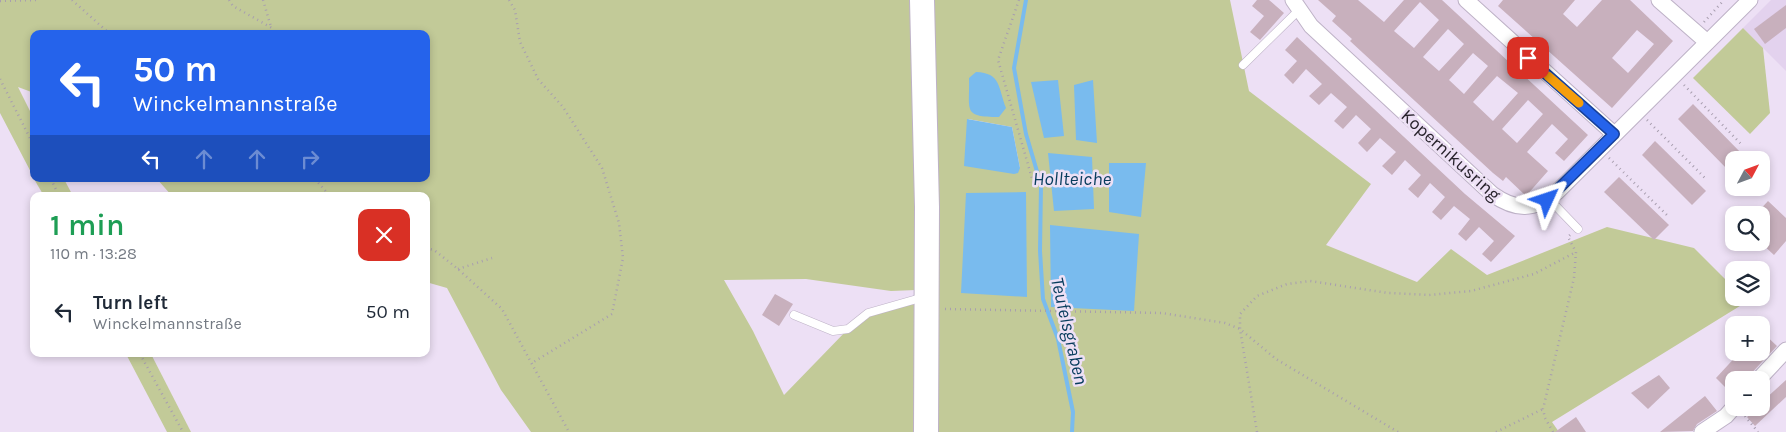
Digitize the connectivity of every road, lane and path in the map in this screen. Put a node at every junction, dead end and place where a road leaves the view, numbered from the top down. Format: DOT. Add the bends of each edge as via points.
graph roads {
  1 [pos="39,0"];
  2 [pos="72,0"];
  3 [pos="229,0"];
  4 [pos="263,0"];
  5 [pos="509,0"];
  6 [pos="922,0"];
  7 [pos="1019,0"];
  8 [pos="1466,0"];
  9 [pos="1659,0"];
  10 [pos="1724,0"];
  11 [pos="1750,0"];
  12 [pos="0,1"];
  13 [pos="1296,5"];
  14 [pos="1708,18"];
  15 [pos="272,28"];
  16 [pos="106,30"];
  17 [pos="1707,42"];
  18 [pos="1243,65"];
  19 [pos="1674,75"];
  20 [pos="0,79"];
  21 [pos="1638,111"];
  22 [pos="1614,134"];
  23 [pos="30,138"];
  24 [pos="1742,145"];
  25 [pos="1599,149"];
  26 [pos="1706,179"];
  27 [pos="318,182"];
  28 [pos="1032,182"];
  29 [pos="326,192"];
  30 [pos="1549,199"];
  31 [pos="1669,217"];
  32 [pos="1578,229"];
  33 [pos="430,249"];
  34 [pos="1576,252"];
  35 [pos="492,258"];
  36 [pos="458,269"];
  37 [pos="926,303"];
  38 [pos="794,315"];
  39 [pos="1240,329"];
  40 [pos="1786,350"];
  41 [pos="142,357"];
  42 [pos="532,364"];
  43 [pos="1766,371"];
  44 [pos="1543,410"];
  45 [pos="1729,416"];
  46 [pos="1743,416"];
  47 [pos="183,432"];
  48 [pos="569,432"];
  49 [pos="926,432"];
  50 [pos="1258,432"];
  51 [pos="1398,432"];
  52 [pos="1496,432"];
  53 [pos="1553,432"];
  54 [pos="1702,432"];
  55 [pos="1758,432"];
  1 -- 12 [label="path"];
  2 -- 16 [label="path"];
  3 -- 15 [label="path" via="233,6"];
  4 -- 15 [label="path"];
  5 -- 42 [label="path" via="515,10 520,42 538,79 563,107 602,168 619,224 623,258 612,314"];
  6 -- 37 [label="main road"];
  7 -- 28 [label="path" via="998,60"];
  8 -- 22 [label="street"];
  9 -- 17 [label="street"];
  10 -- 14 [label="path"];
  11 -- 17 [label="street, Kopernikusring"];
  13 -- 18 [label="lane"];
  13 -- 30 [label="street, Kopernikusring" via="1311,26 1492,194 1507,205 1520,207"];
  17 -- 19 [label="street, Kopernikusring"];
  19 -- 21 [label="street, Kopernikusring"];
  19 -- 24 [label="path"];
  20 -- 23 [label="path"];
  21 -- 22 [label="street, Kopernikusring"];
  21 -- 26 [label="path"];
  22 -- 25 [label="street, Kopernikusring"];
  25 -- 30 [label="street, Kopernikusring"];
  25 -- 31 [label="path"];
  27 -- 29 [label="path"];
  30 -- 32 [label="lane"];
  32 -- 34 [label="path" via="1568,237"];
  33 -- 36 [label="path"];
  34 -- 39 [label="path" via="1534,274 1471,291 1429,295 1388,293 1310,281 1287,284 1257,296 1240,314"];
  34 -- 44 [label="path" via="1570,299"];
  35 -- 36 [label="path"];
  36 -- 42 [label="path" via="502,309"];
  37 -- 38 [label="lane" via="868,313 848,329 833,330"];
  37 -- 39 [label="path" via="1162,313 1224,323"];
  37 -- 49 [label="main road"];
  39 -- 50 [label="path"];
  39 -- 51 [label="path" via="1276,359"];
  40 -- 43 [label="street"];
  41 -- 47 [label="path"];
  42 -- 48 [label="path"];
  44 -- 52 [label="path"];
  44 -- 53 [label="path"];
  45 -- 54 [label="street"];
  46 -- 55 [label="path"];
}
